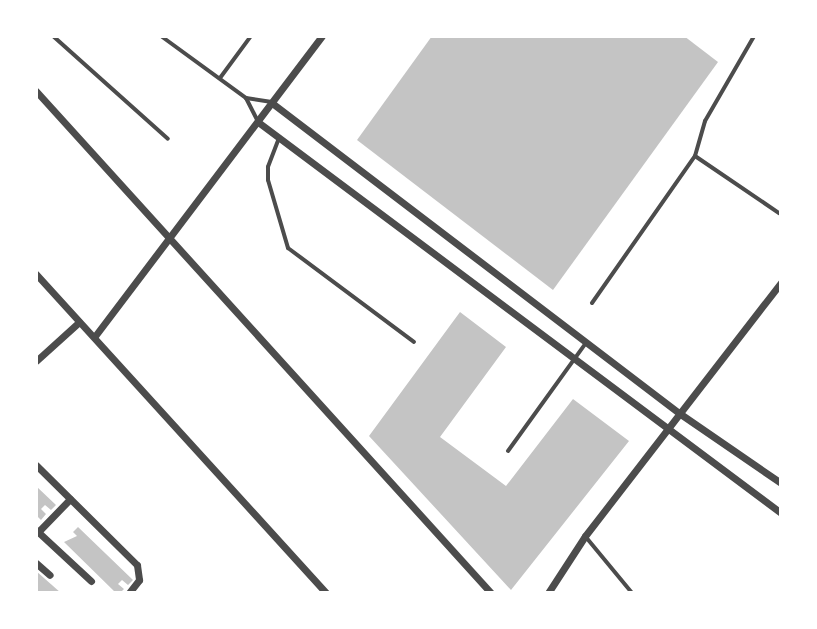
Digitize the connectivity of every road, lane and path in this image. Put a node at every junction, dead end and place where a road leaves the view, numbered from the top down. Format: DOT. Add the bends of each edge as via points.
graph roads {
  1 [pos="53,36"];
  2 [pos="161,36"];
  3 [pos="251,36"];
  4 [pos="322,36"];
  5 [pos="754,36"];
  6 [pos="220,78"];
  7 [pos="36,91"];
  8 [pos="246,98"];
  9 [pos="272,103"];
  10 [pos="258,122"];
  11 [pos="279,138"];
  12 [pos="168,139"];
  13 [pos="695,156"];
  14 [pos="779,213"];
  15 [pos="170,237"];
  16 [pos="36,274"];
  17 [pos="781,282"];
  18 [pos="592,303"];
  19 [pos="79,322"];
  20 [pos="95,336"];
  21 [pos="414,342"];
  22 [pos="586,343"];
  23 [pos="576,359"];
  24 [pos="36,361"];
  25 [pos="679,413"];
  26 [pos="667,427"];
  27 [pos="508,451"];
  28 [pos="36,465"];
  29 [pos="781,483"];
  30 [pos="70,499"];
  31 [pos="781,513"];
  32 [pos="37,531"];
  33 [pos="585,536"];
  34 [pos="36,563"];
  35 [pos="50,575"];
  36 [pos="91,581"];
  37 [pos="129,593"];
  38 [pos="326,593"];
  39 [pos="491,593"];
  40 [pos="548,593"];
  41 [pos="632,593"];
  1 -- 12 [label="lane"];
  2 -- 6 [label="lane"];
  3 -- 6 [label="lane"];
  4 -- 9 [label="street"];
  5 -- 13 [label="lane" via="705,121"];
  6 -- 8 [label="lane"];
  7 -- 15 [label="street"];
  8 -- 9 [label="lane"];
  8 -- 10 [label="lane"];
  9 -- 10 [label="street"];
  9 -- 22 [label="street"];
  10 -- 11 [label="street"];
  10 -- 15 [label="street"];
  11 -- 21 [label="lane" via="268,180 288,248"];
  11 -- 23 [label="street"];
  13 -- 14 [label="lane"];
  13 -- 18 [label="lane"];
  15 -- 20 [label="street"];
  15 -- 39 [label="street"];
  16 -- 19 [label="street"];
  17 -- 25 [label="street"];
  19 -- 20 [label="street"];
  19 -- 24 [label="street"];
  20 -- 38 [label="street"];
  22 -- 23 [label="lane"];
  22 -- 25 [label="street"];
  23 -- 26 [label="street"];
  23 -- 27 [label="lane"];
  25 -- 26 [label="street"];
  25 -- 29 [label="street"];
  26 -- 31 [label="street"];
  26 -- 33 [label="street"];
  28 -- 30 [label="street"];
  30 -- 32 [label="street"];
  30 -- 37 [label="street" via="140,570"];
  32 -- 36 [label="street"];
  33 -- 40 [label="street"];
  33 -- 41 [label="lane"];
  34 -- 35 [label="street"];
}
